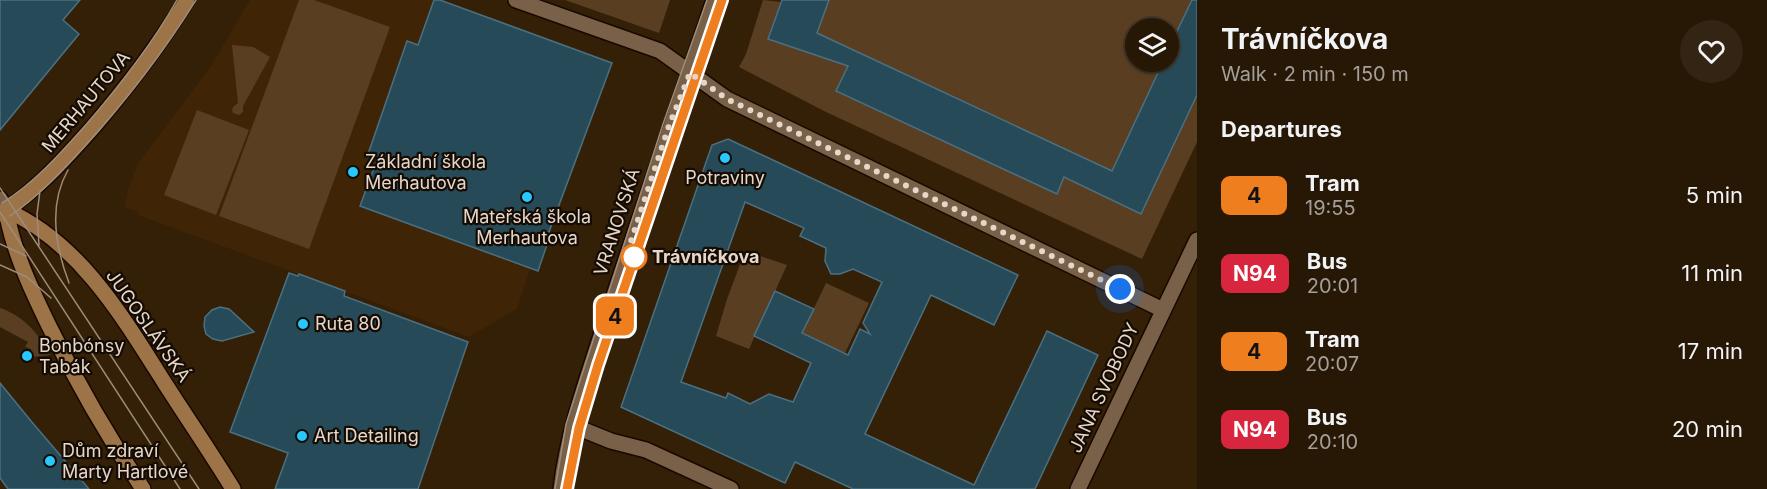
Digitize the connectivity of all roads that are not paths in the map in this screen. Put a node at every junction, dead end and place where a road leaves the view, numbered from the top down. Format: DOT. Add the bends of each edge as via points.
graph roads {
  1 [pos="187,0"];
  2 [pos="516,0"];
  3 [pos="714,0"];
  4 [pos="690,73"];
  5 [pos="2,208"];
  6 [pos="1197,240"];
  7 [pos="1163,310"];
  8 [pos="574,426"];
  9 [pos="143,489"];
  10 [pos="234,489"];
  11 [pos="561,489"];
  12 [pos="731,489"];
  13 [pos="1078,489"];
  1 -- 5 [label="street, MERHAUTOVA" via="109,108 45,180"];
  2 -- 4 [label="street" via="651,47"];
  3 -- 4 [label="street, VRANOVSKÁ"];
  4 -- 7 [label="street" via="727,99"];
  4 -- 8 [label="street, VRANOVSKÁ" via="627,253"];
  5 -- 9 [label="street" via="23,268 55,339 111,441"];
  5 -- 10 [label="street, JUGOSLÁVSKÁ" via="37,226 97,284 127,323"];
  6 -- 7 [label="street, JANA SVOBODY"];
  7 -- 13 [label="street, JANA SVOBODY"];
  8 -- 11 [label="street, VRANOVSKÁ"];
  8 -- 12 [label="street" via="646,450"];
}
